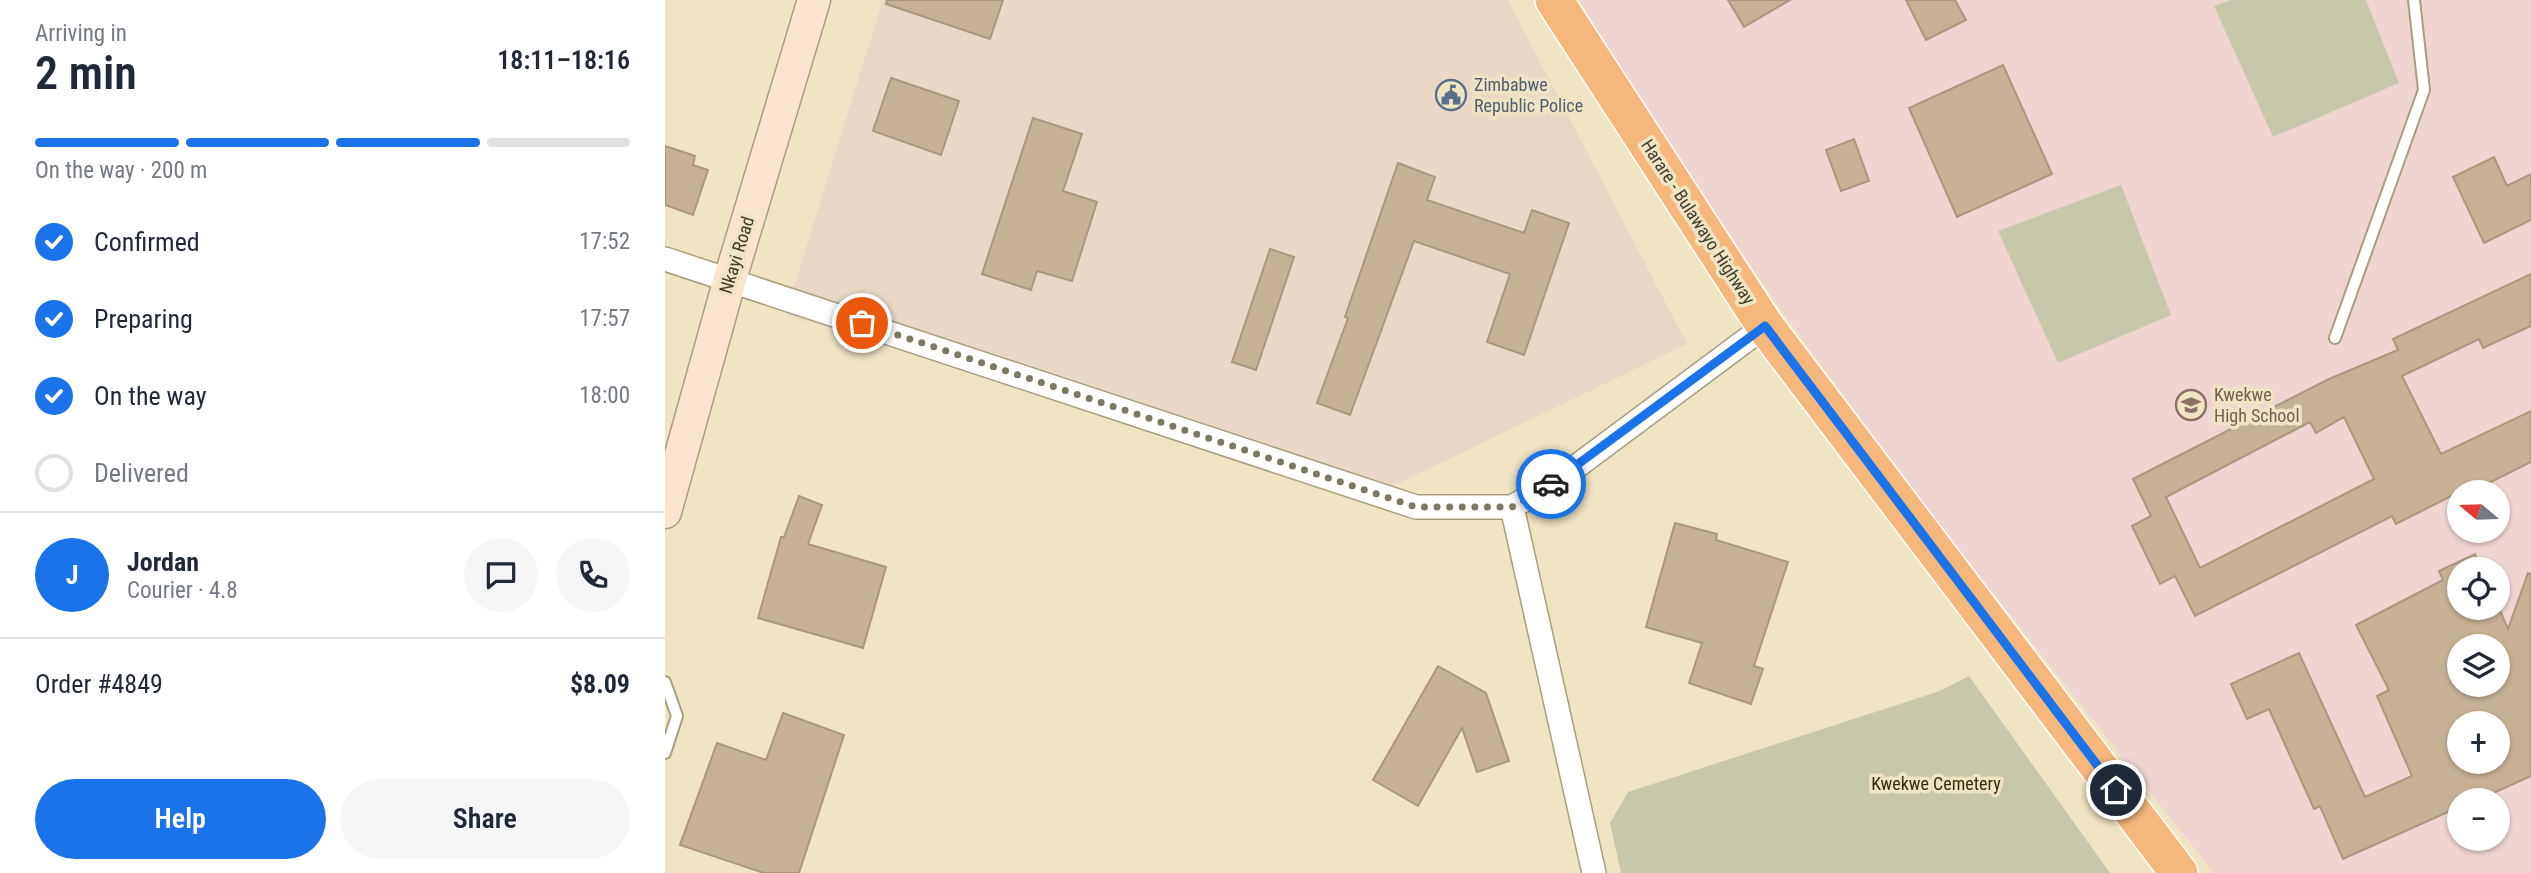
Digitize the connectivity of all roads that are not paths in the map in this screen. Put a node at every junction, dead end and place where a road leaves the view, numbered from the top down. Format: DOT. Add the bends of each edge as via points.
graph roads {
  1 [pos="814,0"];
  2 [pos="1554,0"];
  3 [pos="2414,0"];
  4 [pos="665,258"];
  5 [pos="730,279"];
  6 [pos="1765,326"];
  7 [pos="2335,338"];
  8 [pos="1512,507"];
  9 [pos="665,512"];
  10 [pos="665,682"];
  11 [pos="665,753"];
  12 [pos="1594,873"];
  13 [pos="2179,873"];
  1 -- 5 [label="main road, Nkayi Road"];
  2 -- 6 [label="highway, Harare - Bulawayo Highway"];
  3 -- 7 [label="lane" via="2424,90"];
  4 -- 5 [label="street"];
  5 -- 8 [label="street" via="1416,507"];
  5 -- 9 [label="main road, Nkayi Road"];
  6 -- 8 [label="street" via="1557,481"];
  6 -- 13 [label="highway, Harare - Bulawayo Highway"];
  8 -- 12 [label="street"];
  10 -- 11 [label="lane" via="677,716"];
}
